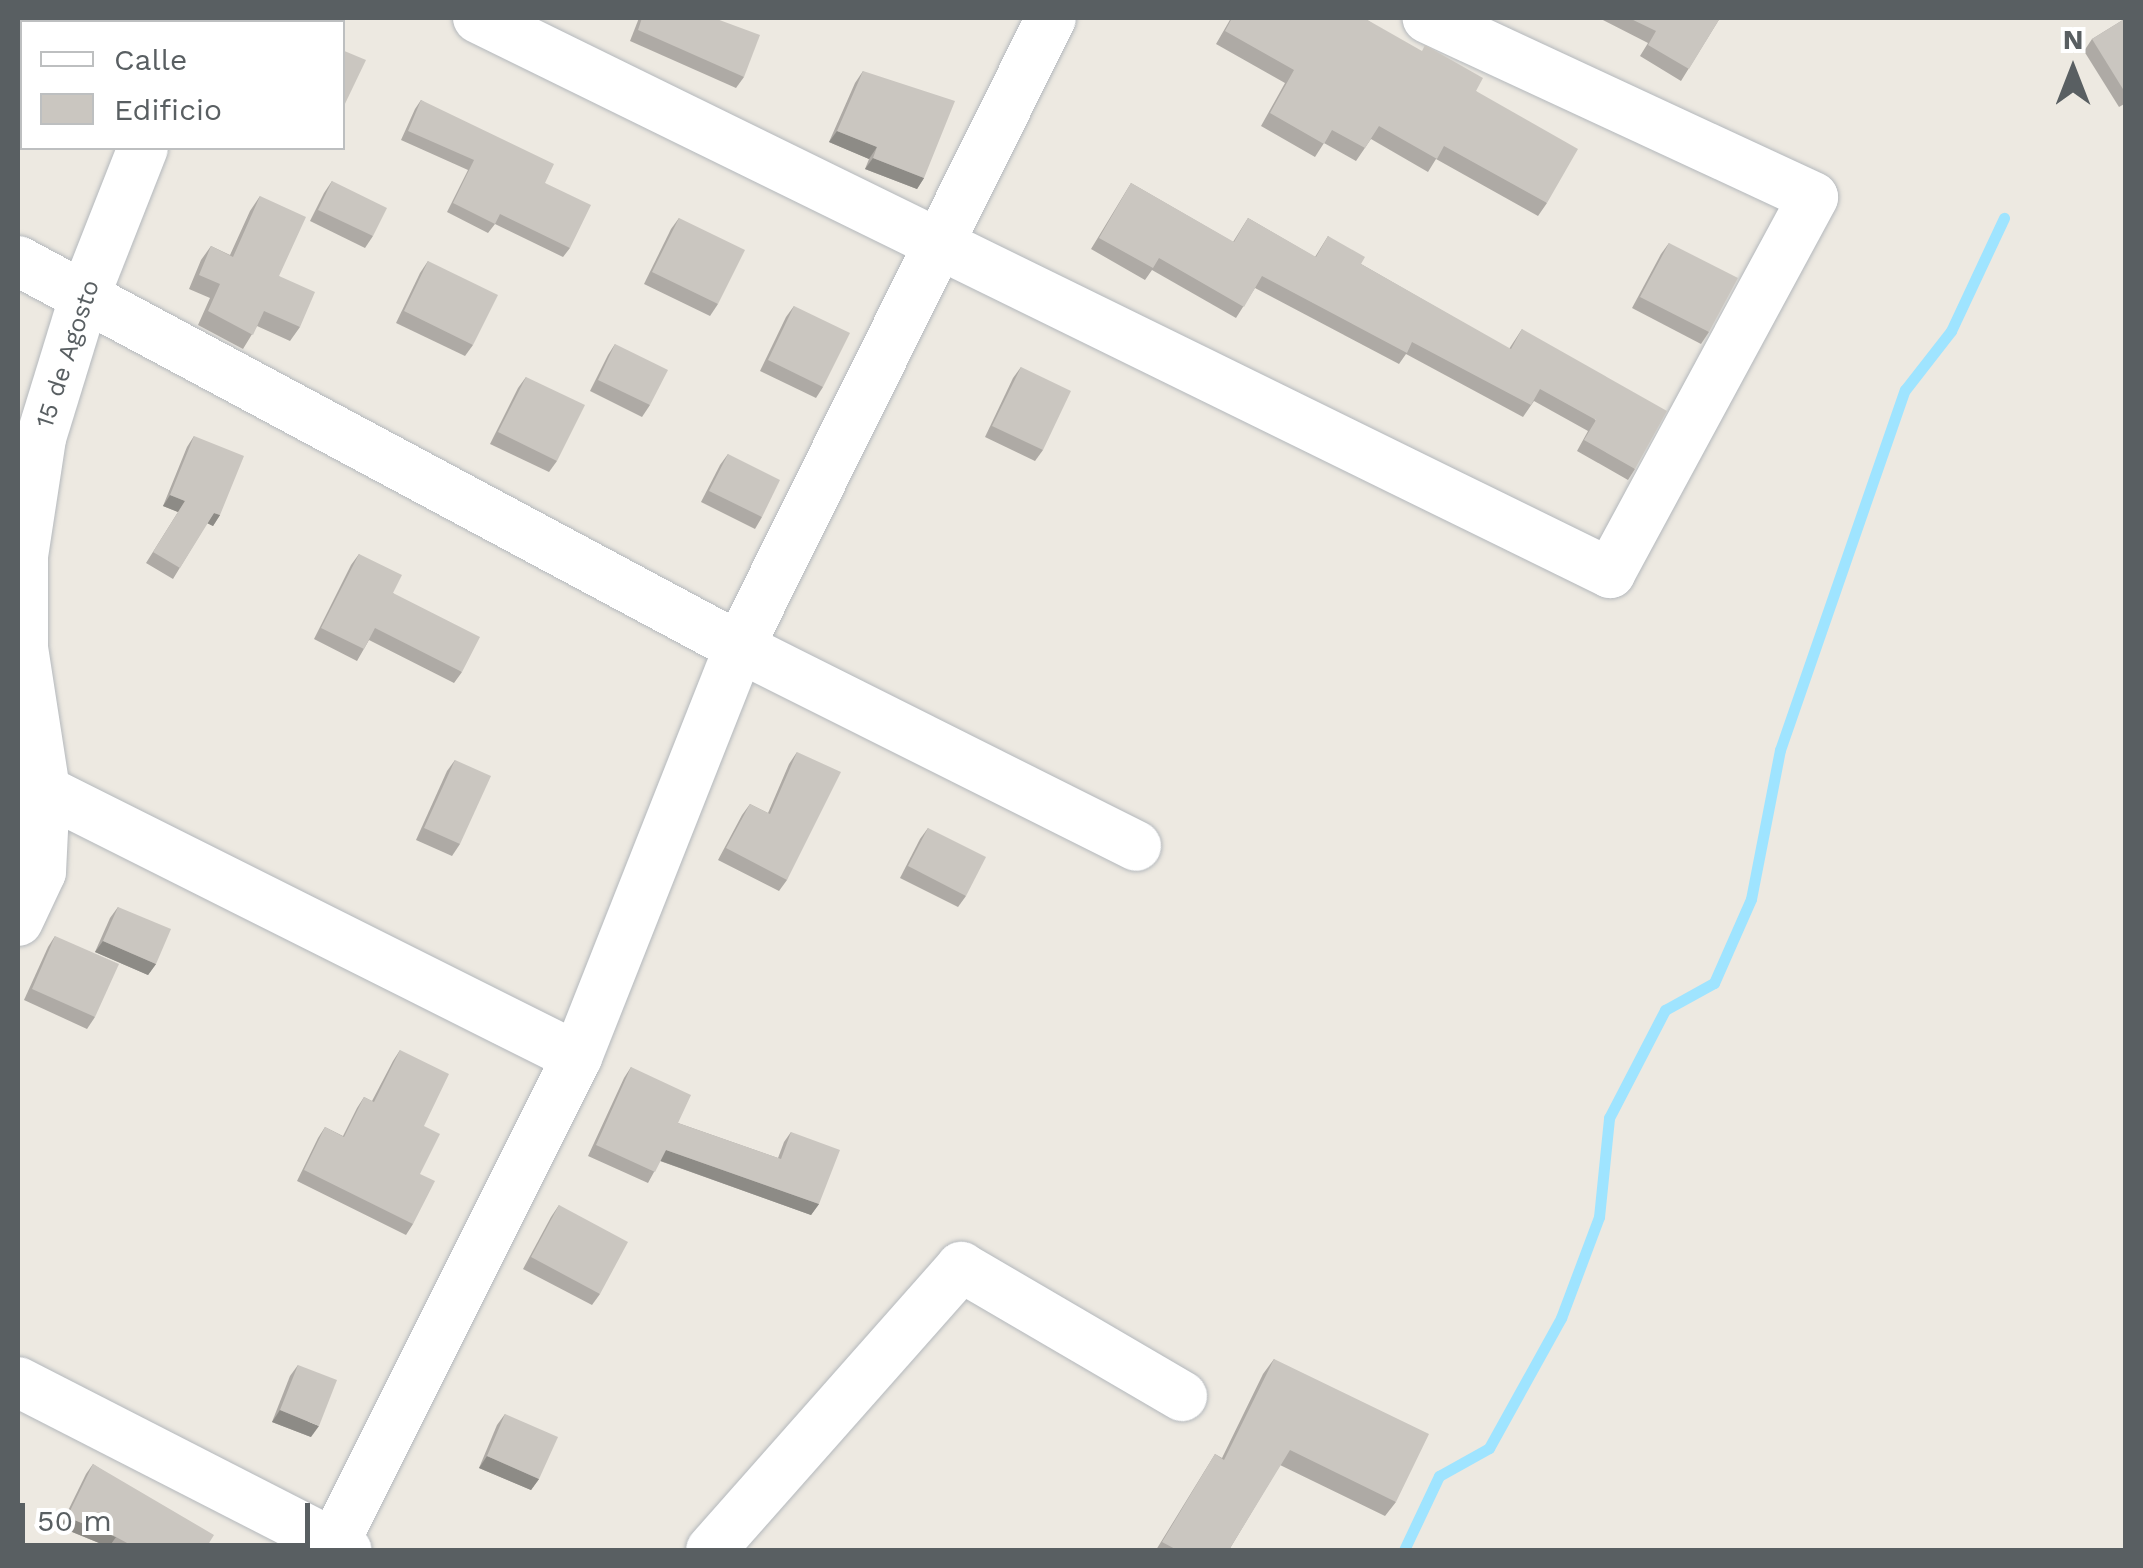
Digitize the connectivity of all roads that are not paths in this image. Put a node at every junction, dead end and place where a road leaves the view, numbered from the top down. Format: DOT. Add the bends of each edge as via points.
graph roads {
  1 [pos="478,18"];
  2 [pos="1051,18"];
  3 [pos="1428,18"];
  4 [pos="142,150"];
  5 [pos="940,242"];
  6 [pos="18,261"];
  7 [pos="85,295"];
  8 [pos="740,647"];
  9 [pos="31,784"];
  10 [pos="1136,846"];
  11 [pos="18,921"];
  12 [pos="577,1058"];
  13 [pos="18,1382"];
  14 [pos="1182,1396"];
  15 [pos="340,1547"];
  16 [pos="711,1550"];
  1 -- 5 [label="street"];
  2 -- 5 [label="street"];
  3 -- 5 [label="street" via="1813,197 1610,573"];
  4 -- 7 [label="street, 15 de Agosto"];
  5 -- 8 [label="street"];
  6 -- 7 [label="street"];
  7 -- 8 [label="street"];
  7 -- 9 [label="street, 15 de Agosto" via="41,438 22,556"];
  8 -- 10 [label="street"];
  8 -- 12 [label="street"];
  9 -- 11 [label="street, 15 de Agosto" via="41,872"];
  9 -- 12 [label="street"];
  12 -- 15 [label="street"];
  13 -- 15 [label="street"];
  14 -- 16 [label="street" via="961,1267"];
}
